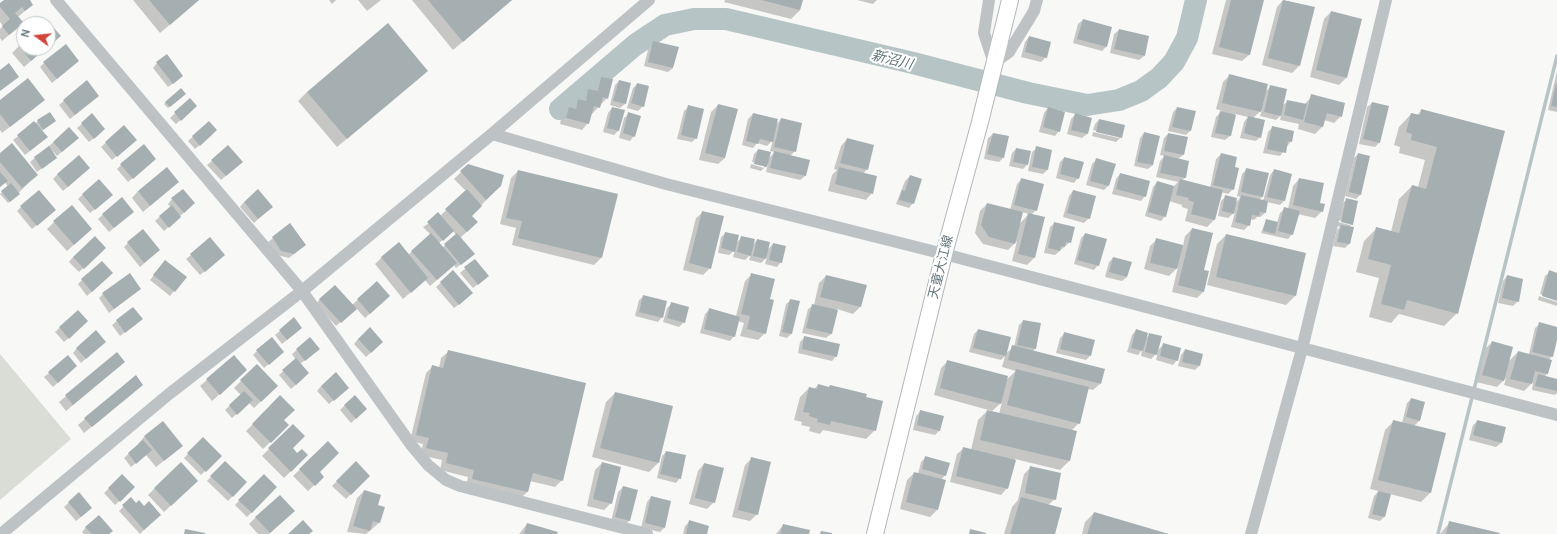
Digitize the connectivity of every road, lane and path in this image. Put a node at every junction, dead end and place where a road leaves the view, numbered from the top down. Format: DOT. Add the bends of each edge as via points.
graph roads {
  1 [pos="56,0"];
  2 [pos="649,0"];
  3 [pos="989,0"];
  4 [pos="1037,0"];
  5 [pos="1386,0"];
  6 [pos="1009,2"];
  7 [pos="993,68"];
  8 [pos="492,134"];
  9 [pos="944,254"];
  10 [pos="302,291"];
  11 [pos="1302,349"];
  12 [pos="1557,415"];
  13 [pos="1,534"];
  14 [pos="647,534"];
  15 [pos="875,534"];
  16 [pos="1251,534"];
  1 -- 10 [label="street"];
  2 -- 8 [label="street"];
  3 -- 7 [label="street" via="984,33"];
  4 -- 7 [label="street" via="1034,11 1009,52"];
  5 -- 11 [label="street"];
  6 -- 7 [label="main road, 天童大江線"];
  7 -- 9 [label="main road, 天童大江線"];
  8 -- 9 [label="street" via="666,184"];
  8 -- 10 [label="street"];
  9 -- 11 [label="street"];
  9 -- 15 [label="main road, 天童大江線"];
  10 -- 13 [label="street" via="169,394"];
  10 -- 14 [label="street" via="412,446 428,465 446,480 460,486"];
  11 -- 12 [label="street"];
  11 -- 16 [label="street"];
}
